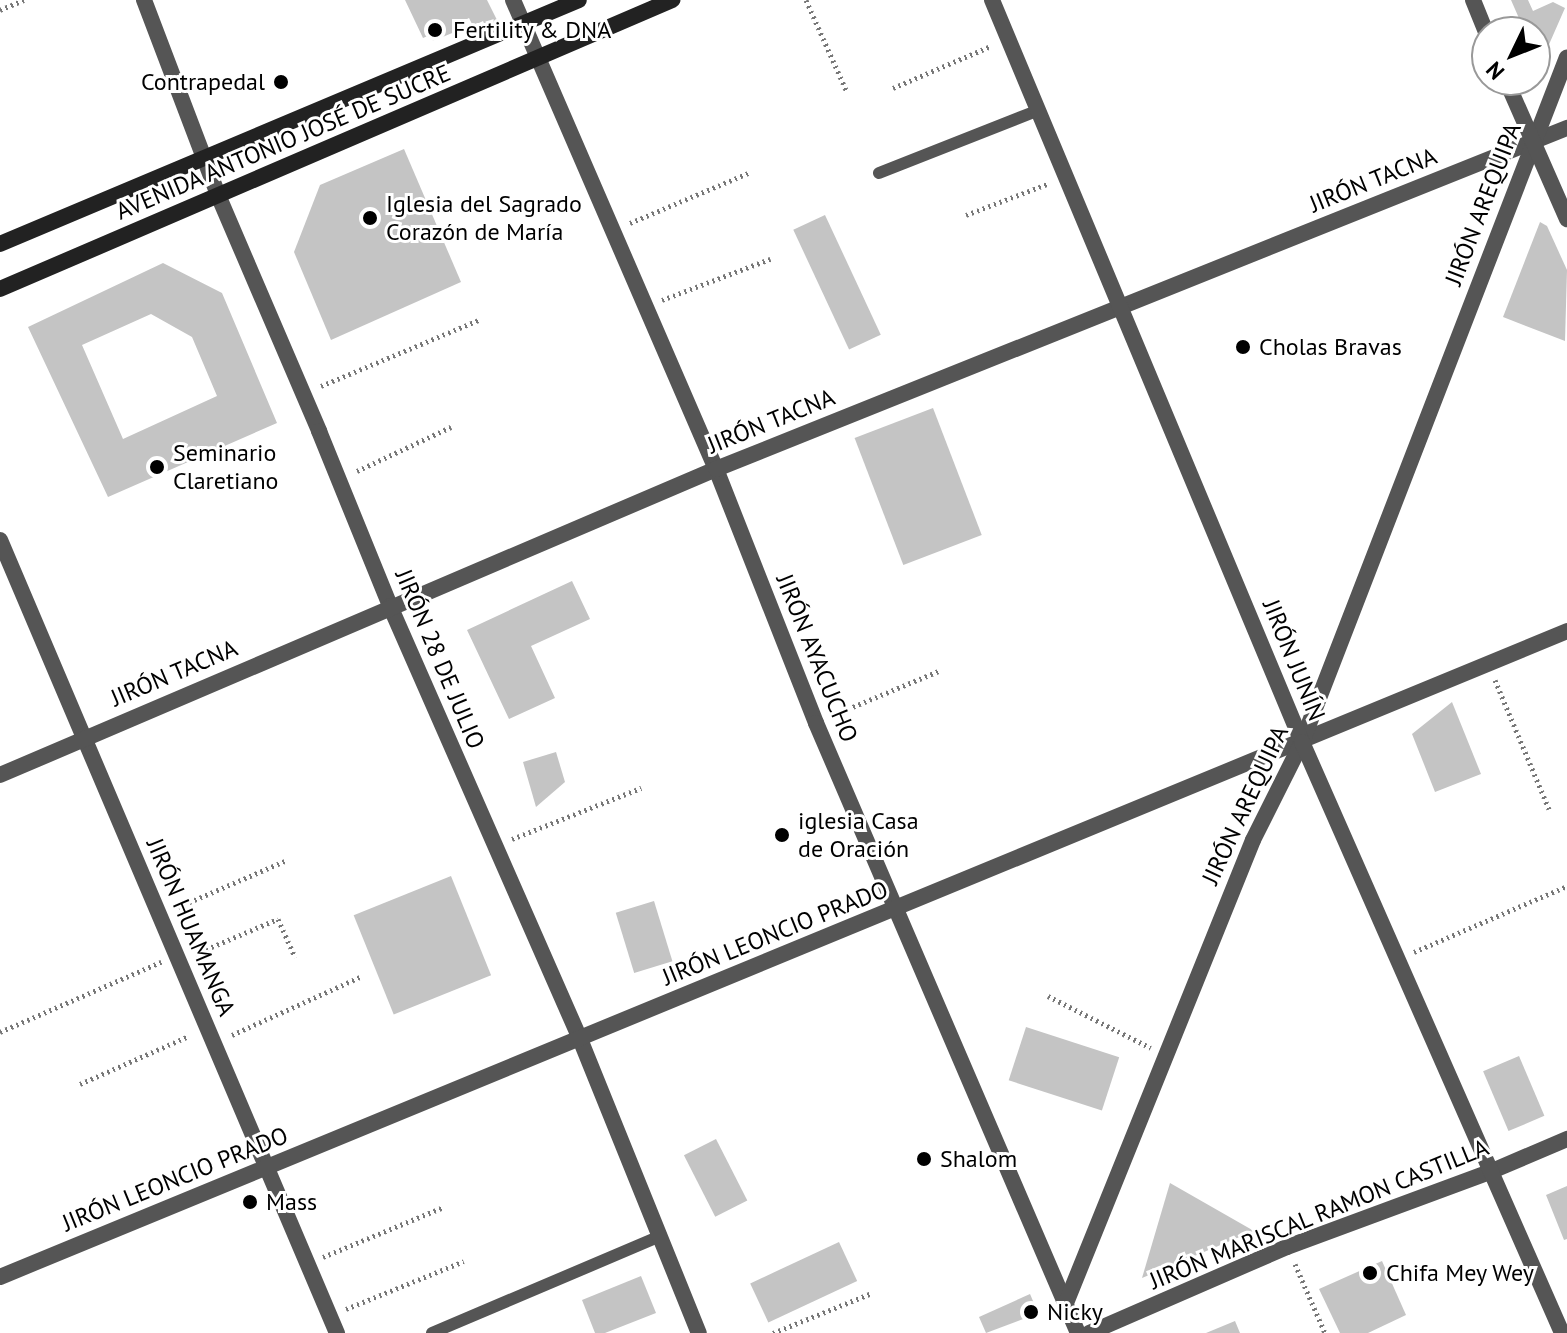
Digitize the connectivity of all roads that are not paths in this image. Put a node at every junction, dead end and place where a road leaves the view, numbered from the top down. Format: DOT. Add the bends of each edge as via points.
graph roads {
  1 [pos="144,0"];
  2 [pos="513,0"];
  3 [pos="579,0"];
  4 [pos="672,0"];
  5 [pos="992,0"];
  6 [pos="523,24"];
  7 [pos="1567,57"];
  8 [pos="538,58"];
  9 [pos="1513,96"];
  10 [pos="1039,110"];
  11 [pos="1567,128"];
  12 [pos="1532,142"];
  13 [pos="203,158"];
  14 [pos="879,173"];
  15 [pos="218,195"];
  16 [pos="1567,219"];
  17 [pos="0,244"];
  18 [pos="0,289"];
  19 [pos="1122,305"];
  20 [pos="716,469"];
  21 [pos="0,540"];
  22 [pos="390,606"];
  23 [pos="1567,631"];
  24 [pos="84,738"];
  25 [pos="1302,742"];
  26 [pos="0,775"];
  27 [pos="898,909"];
  28 [pos="580,1039"];
  29 [pos="1567,1139"];
  30 [pos="267,1168"];
  31 [pos="1492,1171"];
  32 [pos="660,1236"];
  33 [pos="0,1277"];
  34 [pos="1066,1303"];
  35 [pos="337,1333"];
  36 [pos="432,1333"];
  37 [pos="699,1333"];
  38 [pos="1078,1333"];
  39 [pos="1089,1333"];
  40 [pos="1562,1333"];
  1 -- 13 [label="street, JIRÓN 28 DE JULIO"];
  2 -- 6 [label="street, JIRÓN AYACUCHO"];
  3 -- 6 [label="main road, AVENIDA ANTONIO JOSÉ DE SUCRE"];
  4 -- 8 [label="main road, AVENIDA ANTONIO JOSÉ DE SUCRE"];
  5 -- 10 [label="street, JIRÓN JUNÍN"];
  6 -- 8 [label="street, JIRÓN AYACUCHO"];
  6 -- 13 [label="main road, AVENIDA ANTONIO JOSÉ DE SUCRE"];
  7 -- 12 [label="street, JIRÓN AREQUIPA"];
  8 -- 15 [label="main road, AVENIDA ANTONIO JOSÉ DE SUCRE"];
  8 -- 20 [label="street, JIRÓN AYACUCHO"];
  9 -- 12 [label="street"];
  10 -- 14 [label="lane"];
  10 -- 19 [label="street, JIRÓN JUNÍN"];
  11 -- 12 [label="street, JIRÓN TACNA"];
  12 -- 16 [label="street"];
  12 -- 19 [label="street, JIRÓN TACNA"];
  12 -- 25 [label="street, JIRÓN AREQUIPA"];
  13 -- 15 [label="street, JIRÓN 28 DE JULIO"];
  13 -- 17 [label="main road, AVENIDA ANTONIO JOSÉ DE SUCRE"];
  15 -- 18 [label="main road, AVENIDA ANTONIO JOSÉ DE SUCRE"];
  15 -- 22 [label="street, JIRÓN 28 DE JULIO"];
  19 -- 20 [label="street, JIRÓN TACNA"];
  19 -- 25 [label="street, JIRÓN JUNÍN"];
  20 -- 22 [label="street, JIRÓN TACNA"];
  20 -- 27 [label="street, JIRÓN AYACUCHO" via="816,723"];
  21 -- 24 [label="street, JIRÓN HUAMANGA"];
  22 -- 24 [label="street, JIRÓN TACNA"];
  22 -- 28 [label="street, JIRÓN 28 DE JULIO"];
  23 -- 25 [label="street, JIRÓN LEONCIO PRADO"];
  24 -- 26 [label="street, JIRÓN TACNA"];
  24 -- 30 [label="street, JIRÓN HUAMANGA"];
  25 -- 27 [label="street, JIRÓN LEONCIO PRADO"];
  25 -- 31 [label="street, JIRÓN JUNÍN"];
  25 -- 34 [label="street, JIRÓN AREQUIPA" via="1253,840"];
  27 -- 28 [label="street, JIRÓN LEONCIO PRADO"];
  27 -- 34 [label="street, JIRÓN AYACUCHO"];
  28 -- 30 [label="street, JIRÓN LEONCIO PRADO"];
  28 -- 32 [label="street, JIRÓN 28 DE JULIO"];
  29 -- 31 [label="street, JIRÓN MARISCAL RAMON CASTILLA"];
  30 -- 33 [label="street, JIRÓN LEONCIO PRADO"];
  30 -- 35 [label="street, JIRÓN HUAMANGA"];
  31 -- 39 [label="street, JIRÓN MARISCAL RAMON CASTILLA" via="1287,1247"];
  31 -- 40 [label="street, JIRÓN JUNÍN"];
  32 -- 36 [label="lane"];
  32 -- 37 [label="street, JIRÓN 28 DE JULIO"];
  34 -- 38 [label="street, JIRÓN AYACUCHO"];
}
